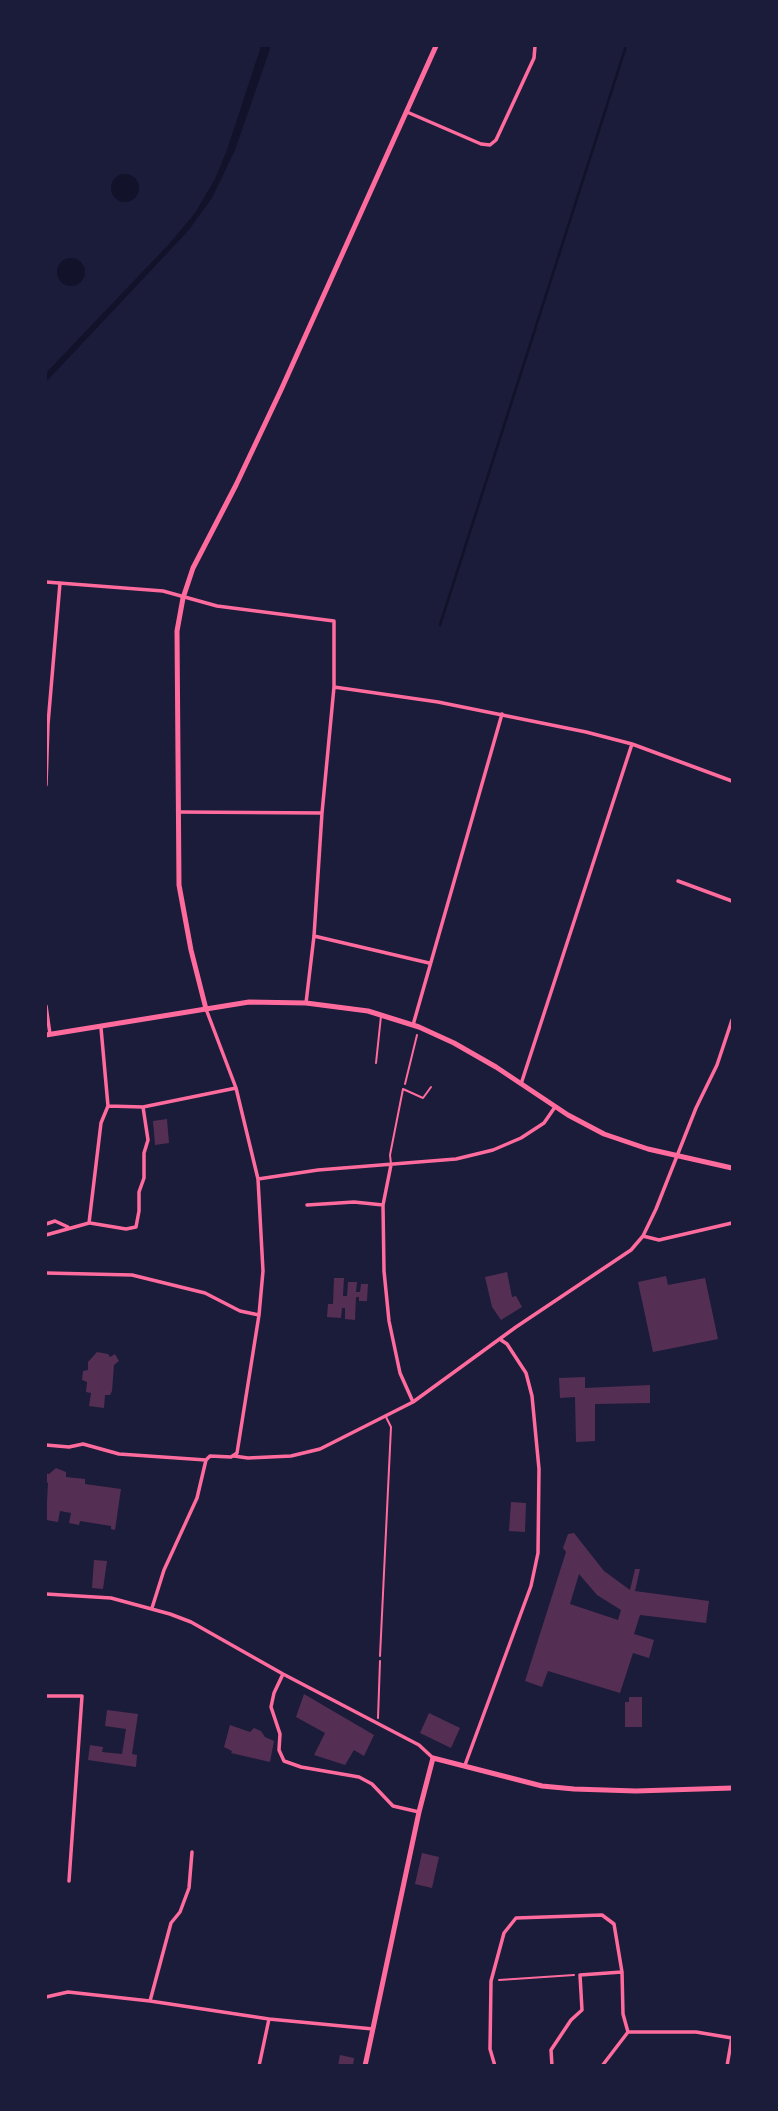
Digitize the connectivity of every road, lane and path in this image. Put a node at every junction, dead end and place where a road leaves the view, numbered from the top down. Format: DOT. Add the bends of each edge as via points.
graph roads {
  1 [pos="436,46"];
  2 [pos="534,46"];
  3 [pos="407,112"];
  4 [pos="46,582"];
  5 [pos="60,583"];
  6 [pos="183,598"];
  7 [pos="334,687"];
  8 [pos="502,714"];
  9 [pos="632,744"];
  10 [pos="733,781"];
  11 [pos="46,785"];
  12 [pos="180,812"];
  13 [pos="322,813"];
  14 [pos="678,881"];
  15 [pos="733,901"];
  16 [pos="314,936"];
  17 [pos="429,963"];
  18 [pos="306,1003"];
  19 [pos="46,1006"];
  20 [pos="206,1009"];
  21 [pos="381,1015"];
  22 [pos="733,1020"];
  23 [pos="416,1026"];
  24 [pos="101,1027"];
  25 [pos="48,1034"];
  26 [pos="376,1063"];
  27 [pos="521,1084"];
  28 [pos="431,1087"];
  29 [pos="236,1088"];
  30 [pos="403,1089"];
  31 [pos="108,1106"];
  32 [pos="143,1107"];
  33 [pos="555,1107"];
  34 [pos="677,1154"];
  35 [pos="391,1165"];
  36 [pos="733,1168"];
  37 [pos="258,1179"];
  38 [pos="307,1205"];
  39 [pos="383,1205"];
  40 [pos="89,1223"];
  41 [pos="733,1223"];
  42 [pos="46,1224"];
  43 [pos="70,1228"];
  44 [pos="46,1235"];
  45 [pos="643,1236"];
  46 [pos="46,1273"];
  47 [pos="259,1315"];
  48 [pos="500,1340"];
  49 [pos="413,1402"];
  50 [pos="386,1416"];
  51 [pos="46,1445"];
  52 [pos="234,1456"];
  53 [pos="206,1460"];
  54 [pos="46,1594"];
  55 [pos="152,1608"];
  56 [pos="380,1656"];
  57 [pos="283,1674"];
  58 [pos="46,1696"];
  59 [pos="378,1726"];
  60 [pos="433,1758"];
  61 [pos="465,1765"];
  62 [pos="733,1788"];
  63 [pos="419,1812"];
  64 [pos="192,1852"];
  65 [pos="69,1881"];
  66 [pos="622,1972"];
  67 [pos="580,1975"];
  68 [pos="491,1981"];
  69 [pos="46,1997"];
  70 [pos="150,2001"];
  71 [pos="270,2019"];
  72 [pos="373,2029"];
  73 [pos="628,2032"];
  74 [pos="733,2038"];
  75 [pos="259,2066"];
  76 [pos="365,2066"];
  77 [pos="495,2066"];
  78 [pos="552,2066"];
  79 [pos="602,2066"];
  80 [pos="727,2066"];
  1 -- 3 [label="street"];
  2 -- 3 [label="street" via="534,58 490,145"];
  3 -- 6 [label="street"];
  4 -- 5 [label="street"];
  5 -- 6 [label="street" via="163,591"];
  5 -- 11 [label="street"];
  6 -- 7 [label="street" via="334,621"];
  6 -- 12 [label="street" via="177,631"];
  7 -- 8 [label="street"];
  7 -- 13 [label="street"];
  8 -- 9 [label="street"];
  8 -- 17 [label="street"];
  9 -- 10 [label="street"];
  9 -- 27 [label="street"];
  12 -- 13 [label="street"];
  12 -- 20 [label="street" via="180,885"];
  13 -- 16 [label="street"];
  14 -- 15 [label="street"];
  16 -- 17 [label="street"];
  16 -- 18 [label="street"];
  17 -- 23 [label="street"];
  18 -- 20 [label="street" via="249,1002"];
  18 -- 21 [label="street"];
  19 -- 25 [label="street"];
  20 -- 24 [label="street"];
  20 -- 29 [label="street"];
  21 -- 23 [label="street"];
  21 -- 26 [label="lane"];
  22 -- 34 [label="street"];
  23 -- 27 [label="street"];
  23 -- 30 [label="path"];
  24 -- 25 [label="street"];
  24 -- 31 [label="street"];
  27 -- 33 [label="street"];
  28 -- 30 [label="lane" via="423,1098"];
  29 -- 32 [label="street"];
  29 -- 37 [label="street"];
  30 -- 35 [label="lane"];
  31 -- 32 [label="street"];
  31 -- 40 [label="street" via="101,1123"];
  32 -- 40 [label="street" via="148,1140 136,1227"];
  33 -- 34 [label="street" via="604,1133"];
  33 -- 35 [label="street" via="530,1133 493,1150 456,1159"];
  34 -- 36 [label="street"];
  34 -- 45 [label="street"];
  35 -- 37 [label="street"];
  35 -- 39 [label="street"];
  37 -- 47 [label="street" via="263,1271"];
  38 -- 39 [label="street"];
  39 -- 49 [label="street" via="389,1321 400,1373"];
  40 -- 43 [label="street"];
  41 -- 45 [label="street" via="659,1240"];
  42 -- 43 [label="street" via="55,1221"];
  43 -- 44 [label="street"];
  45 -- 48 [label="street" via="631,1250"];
  46 -- 47 [label="street" via="132,1275 205,1293"];
  47 -- 52 [label="street"];
  48 -- 49 [label="street"];
  48 -- 61 [label="street" via="526,1373 532,1396 538,1553 531,1586"];
  49 -- 50 [label="street"];
  50 -- 52 [label="street" via="320,1449 291,1456"];
  50 -- 56 [label="lane" via="391,1427"];
  51 -- 53 [label="street" via="83,1444 119,1454"];
  52 -- 53 [label="street"];
  53 -- 55 [label="street" via="197,1498"];
  54 -- 55 [label="street" via="111,1598"];
  55 -- 57 [label="street" via="191,1622"];
  56 -- 59 [label="path"];
  57 -- 59 [label="street"];
  57 -- 63 [label="street" via="271,1707 284,1761 359,1777 393,1807"];
  58 -- 65 [label="street" via="82,1696"];
  59 -- 60 [label="street" via="419,1745"];
  60 -- 61 [label="street"];
  60 -- 63 [label="street"];
  61 -- 62 [label="street" via="541,1786 574,1789"];
  63 -- 72 [label="street"];
  64 -- 70 [label="street" via="188,1888 171,1923"];
  66 -- 67 [label="street"];
  66 -- 68 [label="street" via="614,1924 602,1915 516,1918 504,1933"];
  66 -- 73 [label="street"];
  67 -- 68 [label="path"];
  67 -- 78 [label="street" via="582,2010 551,2050"];
  68 -- 77 [label="street" via="490,2049"];
  69 -- 70 [label="street" via="68,1992"];
  70 -- 71 [label="street"];
  71 -- 72 [label="street"];
  71 -- 75 [label="street"];
  72 -- 76 [label="street"];
  73 -- 74 [label="street" via="696,2032"];
  73 -- 79 [label="street"];
  74 -- 80 [label="street"];
}
